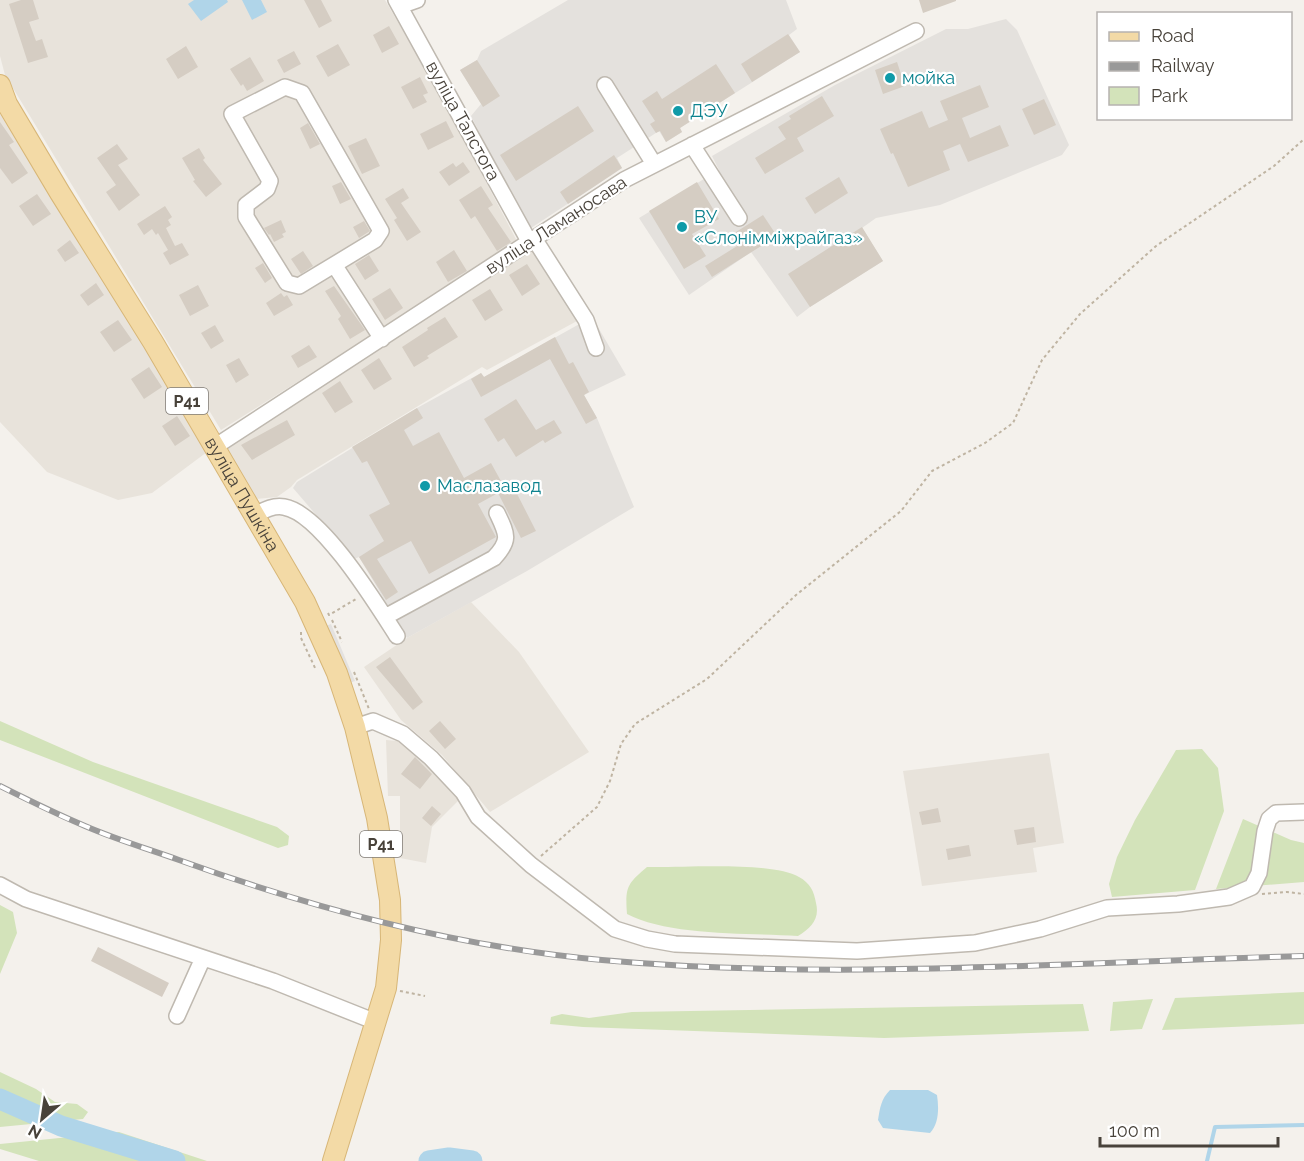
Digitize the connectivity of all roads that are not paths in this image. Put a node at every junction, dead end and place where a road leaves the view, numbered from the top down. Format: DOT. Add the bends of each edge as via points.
graph roads {
  1 [pos="417,0"];
  2 [pos="398,3"];
  3 [pos="916,31"];
  4 [pos="605,85"];
  5 [pos="0,86"];
  6 [pos="692,145"];
  7 [pos="654,164"];
  8 [pos="739,218"];
  9 [pos="532,242"];
  10 [pos="335,266"];
  11 [pos="382,339"];
  12 [pos="596,348"];
  13 [pos="213,448"];
  14 [pos="497,513"];
  15 [pos="253,516"];
  16 [pos="385,617"];
  17 [pos="397,636"];
  18 [pos="355,727"];
  19 [pos="1304,812"];
  20 [pos="0,885"];
  21 [pos="203,958"];
  22 [pos="177,1017"];
  23 [pos="376,1022"];
  24 [pos="333,1161"];
  1 -- 2 [label="street"];
  2 -- 9 [label="street, вуліца Талстога"];
  3 -- 6 [label="street, вуліца Ламаносава"];
  4 -- 7 [label="street"];
  5 -- 13 [label="main road, вуліца Пушкіна / Р41" via="7,104"];
  6 -- 7 [label="street, вуліца Ламаносава"];
  6 -- 8 [label="street"];
  7 -- 9 [label="street, вуліца Ламаносава"];
  9 -- 11 [label="street, вуліца Ламаносава"];
  9 -- 12 [label="street, вуліца Талстога" via="586,321"];
  10 -- 10 [label="street" via="299,286 287,283 246,217 246,205 267,189 270,181 232,114 285,87 302,93 381,231 375,240"];
  10 -- 11 [label="street"];
  11 -- 13 [label="street, вуліца Ламаносава"];
  13 -- 15 [label="main road, вуліца Пушкіна / Р41"];
  14 -- 16 [label="street" via="507,535 504,548 494,558"];
  15 -- 16 [label="street" via="275,507 295,511 335,549"];
  15 -- 18 [label="main road, вуліца Пушкіна / Р41" via="305,602"];
  16 -- 17 [label="street"];
  18 -- 19 [label="street" via="373,721 403,734 463,792 478,817 531,865 615,929 675,944 869,950 975,943 1040,929 1107,908 1229,897 1252,887 1259,873 1269,819 1276,813"];
  18 -- 23 [label="main road, Р41" via="377,818 390,900 386,988"];
  20 -- 21 [label="street" via="26,899"];
  21 -- 22 [label="street"];
  21 -- 23 [label="street"];
  23 -- 24 [label="main road, Р41"];
}
